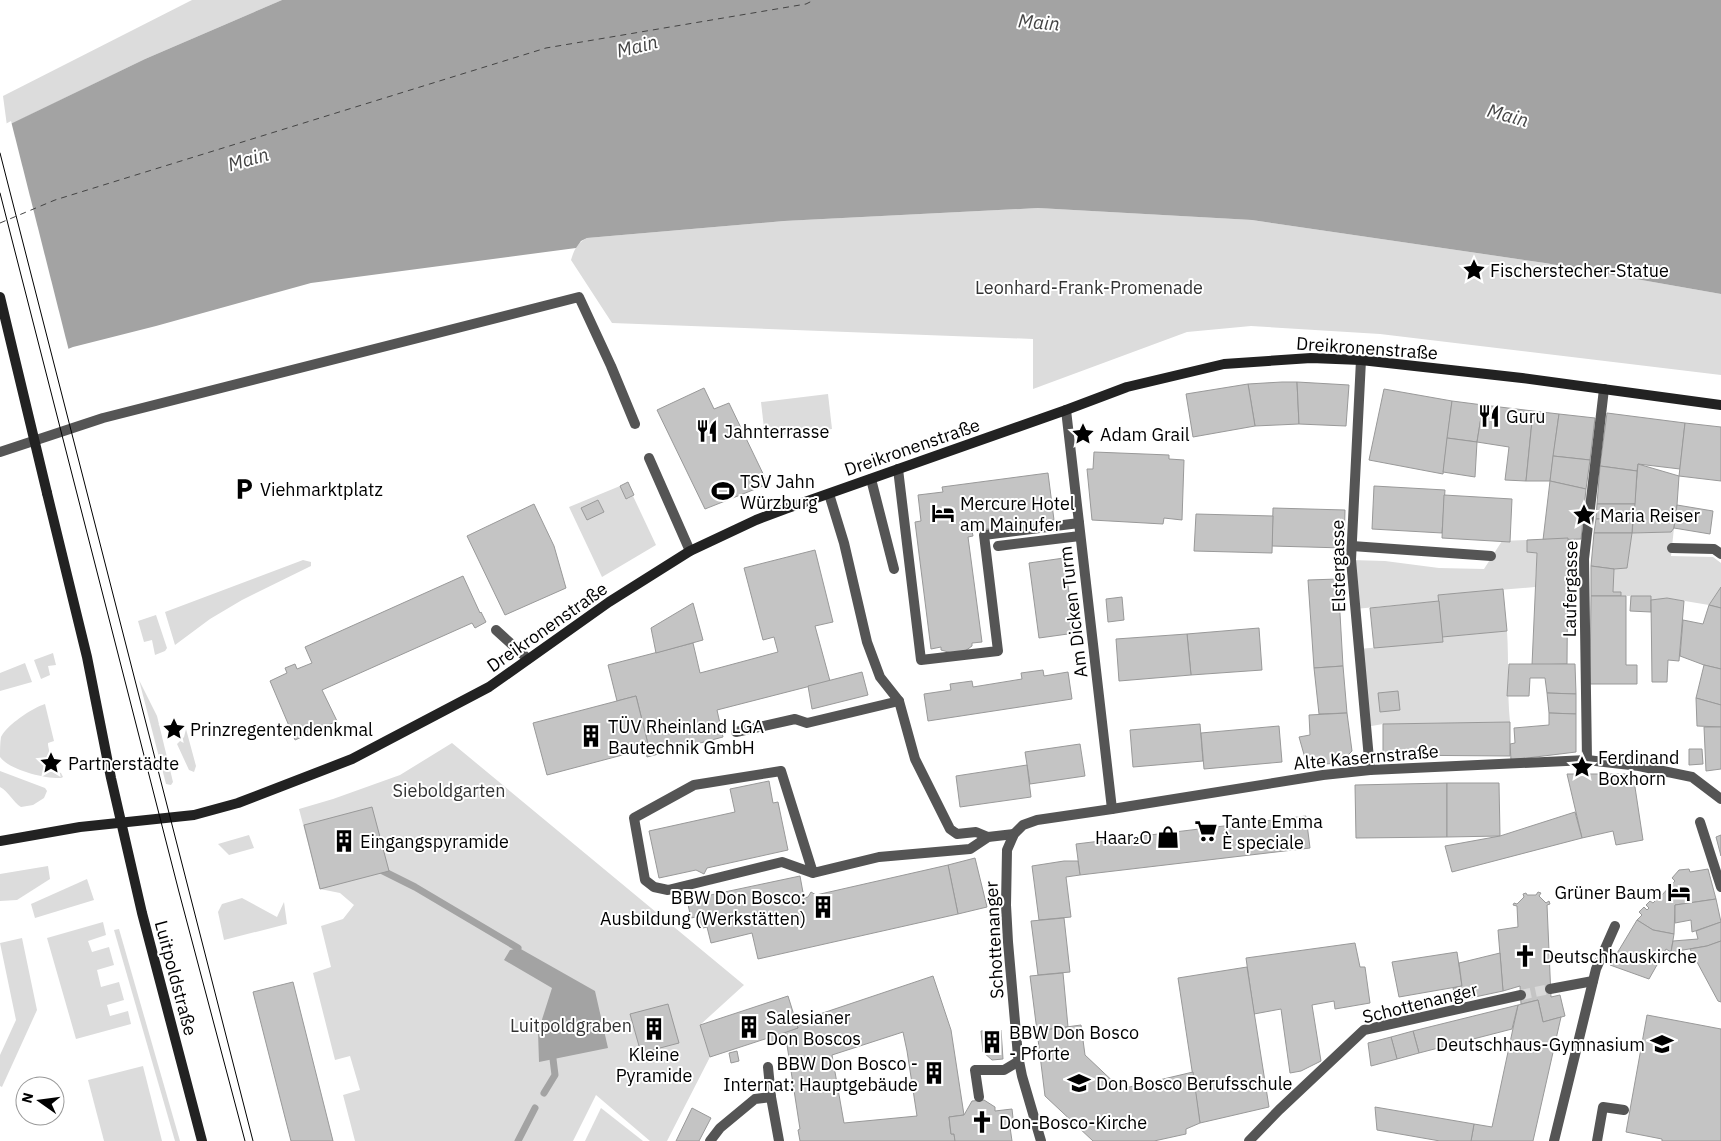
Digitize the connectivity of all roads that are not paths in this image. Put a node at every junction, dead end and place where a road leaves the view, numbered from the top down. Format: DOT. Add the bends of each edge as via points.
graph roads {
  1 [pos="0,297"];
  2 [pos="1361,360"];
  3 [pos="1604,389"];
  4 [pos="1721,405"];
  5 [pos="1066,410"];
  6 [pos="634,424"];
  7 [pos="0,452"];
  8 [pos="649,458"];
  9 [pos="898,470"];
  10 [pos="871,479"];
  11 [pos="829,494"];
  12 [pos="1079,523"];
  13 [pos="1080,536"];
  14 [pos="998,546"];
  15 [pos="1352,546"];
  16 [pos="1672,548"];
  17 [pos="690,551"];
  18 [pos="1721,554"];
  19 [pos="1491,556"];
  20 [pos="894,569"];
  21 [pos="496,630"];
  22 [pos="528,659"];
  23 [pos="899,700"];
  24 [pos="736,732"];
  25 [pos="1587,760"];
  26 [pos="1370,770"];
  27 [pos="1721,799"];
  28 [pos="1112,810"];
  29 [pos="122,822"];
  30 [pos="1700,822"];
  31 [pos="1014,834"];
  32 [pos="988,837"];
  33 [pos="0,841"];
  34 [pos="813,874"];
  35 [pos="1721,887"];
  36 [pos="1615,926"];
  37 [pos="1593,981"];
  38 [pos="1550,989"];
  39 [pos="1520,995"];
  40 [pos="1019,1061"];
  41 [pos="768,1067"];
  42 [pos="771,1097"];
  43 [pos="979,1097"];
  44 [pos="1624,1110"];
  45 [pos="1041,1136"];
  46 [pos="202,1141"];
  47 [pos="710,1141"];
  48 [pos="780,1141"];
  49 [pos="1050,1141"];
  50 [pos="1249,1141"];
  51 [pos="1554,1141"];
  52 [pos="1597,1141"];
  1 -- 29 [label="main road, Luitpoldstraße, bridge" via="87,657"];
  2 -- 3 [label="main road, Dreikronenstraße"];
  2 -- 5 [label="main road, Dreikronenstraße" via="1311,358 1224,364 1127,387"];
  2 -- 15 [label="street, Elstergasse"];
  3 -- 4 [label="main road, Dreikronenstraße"];
  3 -- 25 [label="street, Laufergasse" via="1584,559"];
  5 -- 9 [label="main road, Dreikronenstraße"];
  5 -- 12 [label="street, Am Dicken Turm"];
  6 -- 7 [label="street" via="579,297 103,418"];
  8 -- 17 [label="street"];
  9 -- 10 [label="main road, Dreikronenstraße"];
  9 -- 12 [label="street" via="921,660 998,650 984,535"];
  10 -- 11 [label="main road, Dreikronenstraße"];
  10 -- 20 [label="street"];
  11 -- 17 [label="main road, Dreikronenstraße" via="756,520"];
  11 -- 23 [label="street" via="867,642 880,678"];
  12 -- 13 [label="street, Am Dicken Turm"];
  13 -- 14 [label="street"];
  13 -- 28 [label="street, Am Dicken Turm"];
  15 -- 19 [label="street"];
  15 -- 26 [label="street, Elstergasse" via="1359,666"];
  16 -- 18 [label="street" via="1714,549"];
  17 -- 22 [label="main road, Dreikronenstraße"];
  21 -- 22 [label="street"];
  22 -- 29 [label="main road, Dreikronenstraße" via="489,687 352,759 238,803 194,815"];
  23 -- 24 [label="street" via="808,723 795,719"];
  23 -- 32 [label="street" via="914,759 950,829 957,834 976,832"];
  25 -- 26 [label="street, Alte Kasernstraße"];
  25 -- 27 [label="street, Alte Kasernstraße" via="1692,777"];
  26 -- 28 [label="street, Alte Kasernstraße"];
  28 -- 31 [label="street, Alte Kasernstraße" via="1037,820 1023,825"];
  29 -- 33 [label="main road, Dreikronenstraße"];
  29 -- 46 [label="main road, Luitpoldstraße" via="142,913"];
  30 -- 35 [label="street"];
  31 -- 32 [label="street"];
  31 -- 40 [label="street, Schottenanger" via="1007,850 1006,906"];
  32 -- 34 [label="street" via="970,849 879,857"];
  34 -- 34 [label="street" via="781,771 694,785 634,818 645,880 654,887 668,890 782,862"];
  36 -- 37 [label="street" via="1598,960"];
  37 -- 38 [label="street"];
  37 -- 51 [label="street"];
  39 -- 50 [label="street, Schottenanger" via="1364,1030"];
  40 -- 43 [label="street" via="1004,1070 975,1070"];
  40 -- 45 [label="street, Schottenanger"];
  41 -- 42 [label="street"];
  42 -- 47 [label="street" via="755,1099 720,1128"];
  42 -- 48 [label="street"];
  44 -- 52 [label="street" via="1603,1107"];
  45 -- 49 [label="street, Schottenanger"];
}
